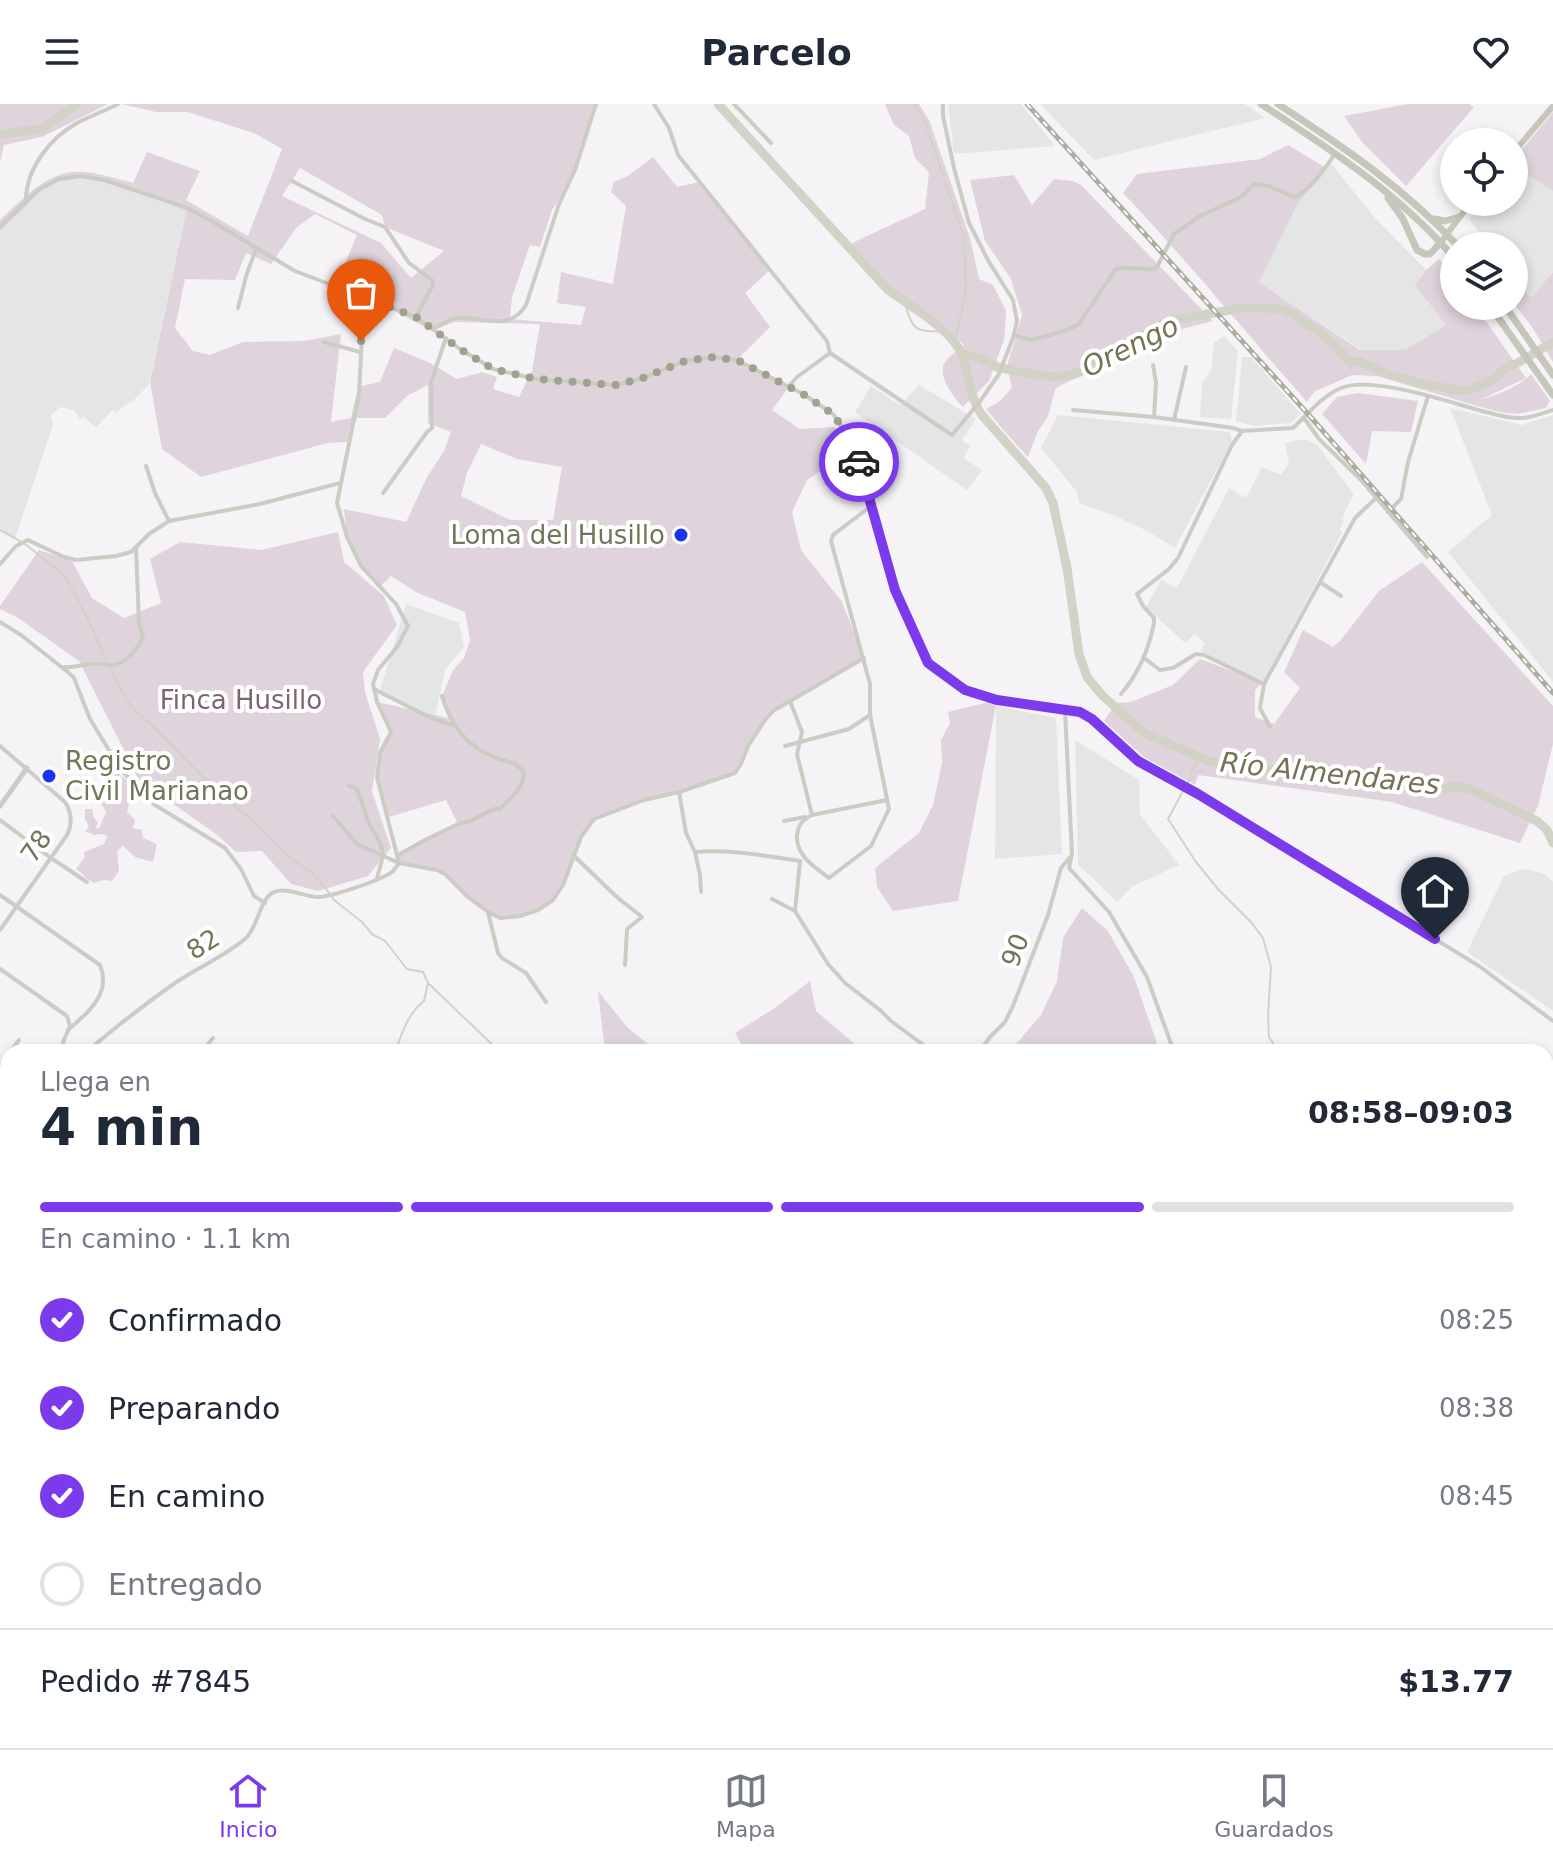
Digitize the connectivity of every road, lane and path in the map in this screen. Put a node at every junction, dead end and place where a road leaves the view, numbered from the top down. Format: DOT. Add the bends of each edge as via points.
graph roads {
  1 [pos="118,104"];
  2 [pos="596,104"];
  3 [pos="654,104"];
  4 [pos="734,104"];
  5 [pos="943,104"];
  6 [pos="1261,104"];
  7 [pos="1278,104"];
  8 [pos="1553,106"];
  9 [pos="1528,135"];
  10 [pos="771,143"];
  11 [pos="1335,154"];
  12 [pos="1370,179"];
  13 [pos="292,181"];
  14 [pos="26,202"];
  15 [pos="1426,213"];
  16 [pos="1459,217"];
  17 [pos="0,227"];
  18 [pos="1444,232"];
  19 [pos="1448,232"];
  20 [pos="1440,241"];
  21 [pos="1440,243"];
  22 [pos="256,249"];
  23 [pos="364,297"];
  24 [pos="238,308"];
  25 [pos="416,317"];
  26 [pos="1500,320"];
  27 [pos="1515,320"];
  28 [pos="434,328"];
  29 [pos="1014,335"];
  30 [pos="446,338"];
  31 [pos="324,342"];
  32 [pos="361,352"];
  33 [pos="830,353"];
  34 [pos="1153,365"];
  35 [pos="1186,367"];
  36 [pos="1553,375"];
  37 [pos="789,387"];
  38 [pos="1553,395"];
  39 [pos="1428,396"];
  40 [pos="1073,410"];
  41 [pos="1553,410"];
  42 [pos="1154,417"];
  43 [pos="1304,418"];
  44 [pos="1174,420"];
  45 [pos="1242,431"];
  46 [pos="146,466"];
  47 [pos="340,483"];
  48 [pos="383,493"];
  49 [pos="1376,498"];
  50 [pos="870,507"];
  51 [pos="1388,512"];
  52 [pos="169,521"];
  53 [pos="136,548"];
  54 [pos="1427,557"];
  55 [pos="0,564"];
  56 [pos="1319,581"];
  57 [pos="1341,596"];
  58 [pos="0,622"];
  59 [pos="864,658"];
  60 [pos="1144,658"];
  61 [pos="61,666"];
  62 [pos="1264,684"];
  63 [pos="374,689"];
  64 [pos="1121,694"];
  65 [pos="442,696"];
  66 [pos="790,701"];
  67 [pos="1065,710"];
  68 [pos="870,715"];
  69 [pos="454,725"];
  70 [pos="1270,727"];
  71 [pos="801,741"];
  72 [pos="0,746"];
  73 [pos="785,746"];
  74 [pos="27,768"];
  75 [pos="349,786"];
  76 [pos="679,792"];
  77 [pos="887,800"];
  78 [pos="0,806"];
  79 [pos="333,816"];
  80 [pos="809,816"];
  81 [pos="0,820"];
  82 [pos="784,821"];
  83 [pos="695,852"];
  84 [pos="1072,854"];
  85 [pos="398,855"];
  86 [pos="383,856"];
  87 [pos="574,856"];
  88 [pos="51,858"];
  89 [pos="801,859"];
  90 [pos="399,863"];
  91 [pos="377,878"];
  92 [pos="87,882"];
  93 [pos="701,892"];
  94 [pos="0,895"];
  95 [pos="772,899"];
  96 [pos="265,903"];
  97 [pos="16,907"];
  98 [pos="795,911"];
  99 [pos="488,912"];
  100 [pos="0,930"];
  101 [pos="625,965"];
  102 [pos="0,969"];
  103 [pos="546,1002"];
  104 [pos="1553,1021"];
  105 [pos="68,1030"];
  106 [pos="213,1038"];
  107 [pos="19,1040"];
  108 [pos="16,1044"];
  109 [pos="64,1044"];
  110 [pos="95,1044"];
  111 [pos="208,1044"];
  112 [pos="922,1044"];
  113 [pos="986,1044"];
  114 [pos="1171,1044"];
  1 -- 14 [label="street" via="79,122 54,142 35,164"];
  2 -- 28 [label="street" via="522,311 512,319 453,319"];
  3 -- 33 [label="street" via="678,155 827,341"];
  4 -- 10 [label="street"];
  5 -- 29 [label="street" via="969,223 1013,300"];
  6 -- 11 [label="highway"];
  7 -- 15 [label="highway" via="1359,158"];
  8 -- 9 [label="main road"];
  11 -- 12 [label="highway"];
  11 -- 29 [label="street" via="1302,193 1294,197 1254,184 1237,201 1174,234 1154,269 1115,270 1071,330 1031,340"];
  12 -- 20 [label="highway"];
  12 -- 21 [label="highway" via="1398,211 1420,252 1430,254"];
  13 -- 25 [label="street" via="385,227 409,263 432,280"];
  14 -- 17 [label="street"];
  14 -- 22 [label="street" via="59,179 104,180 187,208"];
  15 -- 16 [label="highway" via="1439,221"];
  15 -- 18 [label="highway"];
  16 -- 19 [label="main road"];
  22 -- 23 [label="street" via="304,275"];
  22 -- 24 [label="street"];
  23 -- 25 [label="street"];
  23 -- 32 [label="street"];
  25 -- 28 [label="street"];
  26 -- 38 [label="highway"];
  27 -- 36 [label="highway"];
  28 -- 30 [label="street"];
  29 -- 33 [label="street" via="1001,368 952,435"];
  30 -- 37 [label="street" via="493,369 536,379 616,385 713,357 737,360"];
  30 -- 48 [label="street" via="431,382 432,428"];
  31 -- 32 [label="street"];
  32 -- 47 [label="street" via="359,394"];
  33 -- 37 [label="street"];
  34 -- 42 [label="street"];
  35 -- 44 [label="street"];
  37 -- 50 [label="street" via="833,414 848,436"];
  39 -- 41 [label="street" via="1506,418"];
  39 -- 43 [label="street" via="1354,384 1325,397"];
  39 -- 51 [label="street" via="1401,499"];
  40 -- 42 [label="street"];
  42 -- 44 [label="street"];
  43 -- 45 [label="street" via="1293,428"];
  43 -- 49 [label="street"];
  44 -- 45 [label="street"];
  45 -- 60 [label="street" via="1178,558 1137,594 1154,618"];
  46 -- 52 [label="street"];
  47 -- 52 [label="street"];
  47 -- 63 [label="street" via="337,503 347,537 361,566 396,604 408,626 378,670"];
  49 -- 51 [label="street"];
  49 -- 56 [label="street" via="1355,518"];
  50 -- 59 [label="street" via="831,541"];
  50 -- 67 [label="street" via="895,590 928,663 965,690"];
  51 -- 54 [label="street"];
  52 -- 53 [label="street"];
  53 -- 55 [label="street" via="76,560 28,540"];
  53 -- 61 [label="street" via="143,636 138,647 120,664"];
  56 -- 57 [label="street"];
  56 -- 62 [label="street"];
  58 -- 61 [label="street"];
  59 -- 66 [label="street"];
  59 -- 68 [label="street"];
  60 -- 62 [label="street" via="1160,670 1204,655"];
  60 -- 64 [label="street"];
  61 -- 96 [label="street" via="74,678 90,719 121,770 155,805 225,848 254,896"];
  62 -- 70 [label="street" via="1260,708"];
  63 -- 69 [label="street"];
  63 -- 85 [label="street" via="391,732 380,753 377,777"];
  65 -- 69 [label="street"];
  66 -- 71 [label="street"];
  66 -- 76 [label="street" via="765,720 735,773"];
  67 -- 84 [label="street"];
  67 -- 104 [label="street" via="1092,719 1138,761 1479,966"];
  68 -- 71 [label="street" via="849,729"];
  68 -- 77 [label="street"];
  69 -- 85 [label="street" via="485,753 515,763 524,780 500,809"];
  71 -- 73 [label="street"];
  71 -- 80 [label="street" via="797,754"];
  72 -- 74 [label="street"];
  74 -- 78 [label="street"];
  74 -- 88 [label="street, 78" via="71,813 67,835"];
  75 -- 86 [label="street" via="357,789"];
  76 -- 83 [label="street"];
  76 -- 87 [label="street" via="594,819"];
  77 -- 80 [label="street"];
  77 -- 89 [label="street" via="889,809 871,846 829,878"];
  79 -- 86 [label="street" via="357,844"];
  80 -- 82 [label="street"];
  80 -- 89 [label="street" via="796,832"];
  81 -- 88 [label="street"];
  83 -- 89 [label="street"];
  83 -- 93 [label="street"];
  84 -- 113 [label="street, 90" via="1061,868 1013,1006"];
  84 -- 114 [label="street" via="1069,868 1109,912 1147,977"];
  85 -- 90 [label="street"];
  86 -- 90 [label="street"];
  86 -- 91 [label="street"];
  87 -- 99 [label="street" via="553,900 538,910 500,918"];
  87 -- 101 [label="street" via="642,917 627,929"];
  88 -- 92 [label="street"];
  88 -- 97 [label="street, 78"];
  89 -- 98 [label="street"];
  90 -- 91 [label="street" via="393,872"];
  90 -- 99 [label="street" via="445,874"];
  91 -- 96 [label="street" via="325,897 280,891"];
  94 -- 97 [label="street"];
  95 -- 98 [label="street"];
  96 -- 110 [label="street, 82" via="244,940 177,982"];
  97 -- 100 [label="street, 78"];
  97 -- 105 [label="street" via="100,965 100,995"];
  98 -- 112 [label="street" via="845,983"];
  99 -- 103 [label="street" via="498,953 526,973"];
  102 -- 105 [label="street" via="64,1014"];
  105 -- 109 [label="street"];
  106 -- 111 [label="street"];
  107 -- 108 [label="street"];
}
